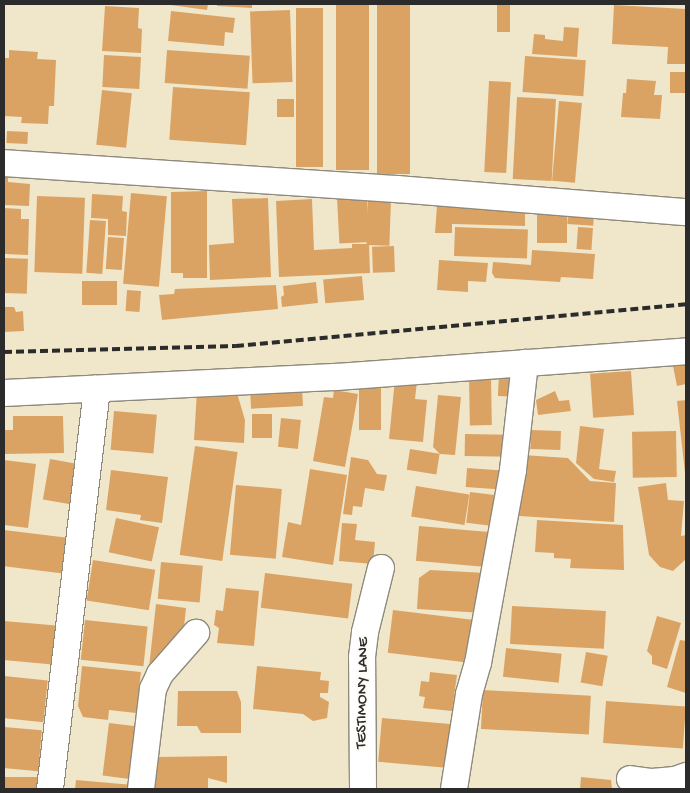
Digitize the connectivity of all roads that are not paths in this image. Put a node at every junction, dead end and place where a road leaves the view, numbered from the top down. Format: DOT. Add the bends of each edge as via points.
graph roads {
  1 [pos="4,163"];
  2 [pos="686,212"];
  3 [pos="686,351"];
  4 [pos="524,363"];
  5 [pos="97,389"];
  6 [pos="4,394"];
  7 [pos="381,568"];
  8 [pos="196,633"];
  9 [pos="686,776"];
  10 [pos="630,779"];
  11 [pos="50,789"];
  12 [pos="141,789"];
  13 [pos="363,789"];
  14 [pos="454,789"];
  1 -- 2 [label="street"];
  3 -- 4 [label="street"];
  4 -- 5 [label="street" via="336,377"];
  4 -- 14 [label="street" via="513,470 478,663 466,710"];
  5 -- 6 [label="street"];
  5 -- 11 [label="street"];
  7 -- 13 [label="street, TESTIMONY LANE" via="362,657"];
  8 -- 12 [label="street" via="152,688"];
  9 -- 10 [label="street" via="652,782"];
}
